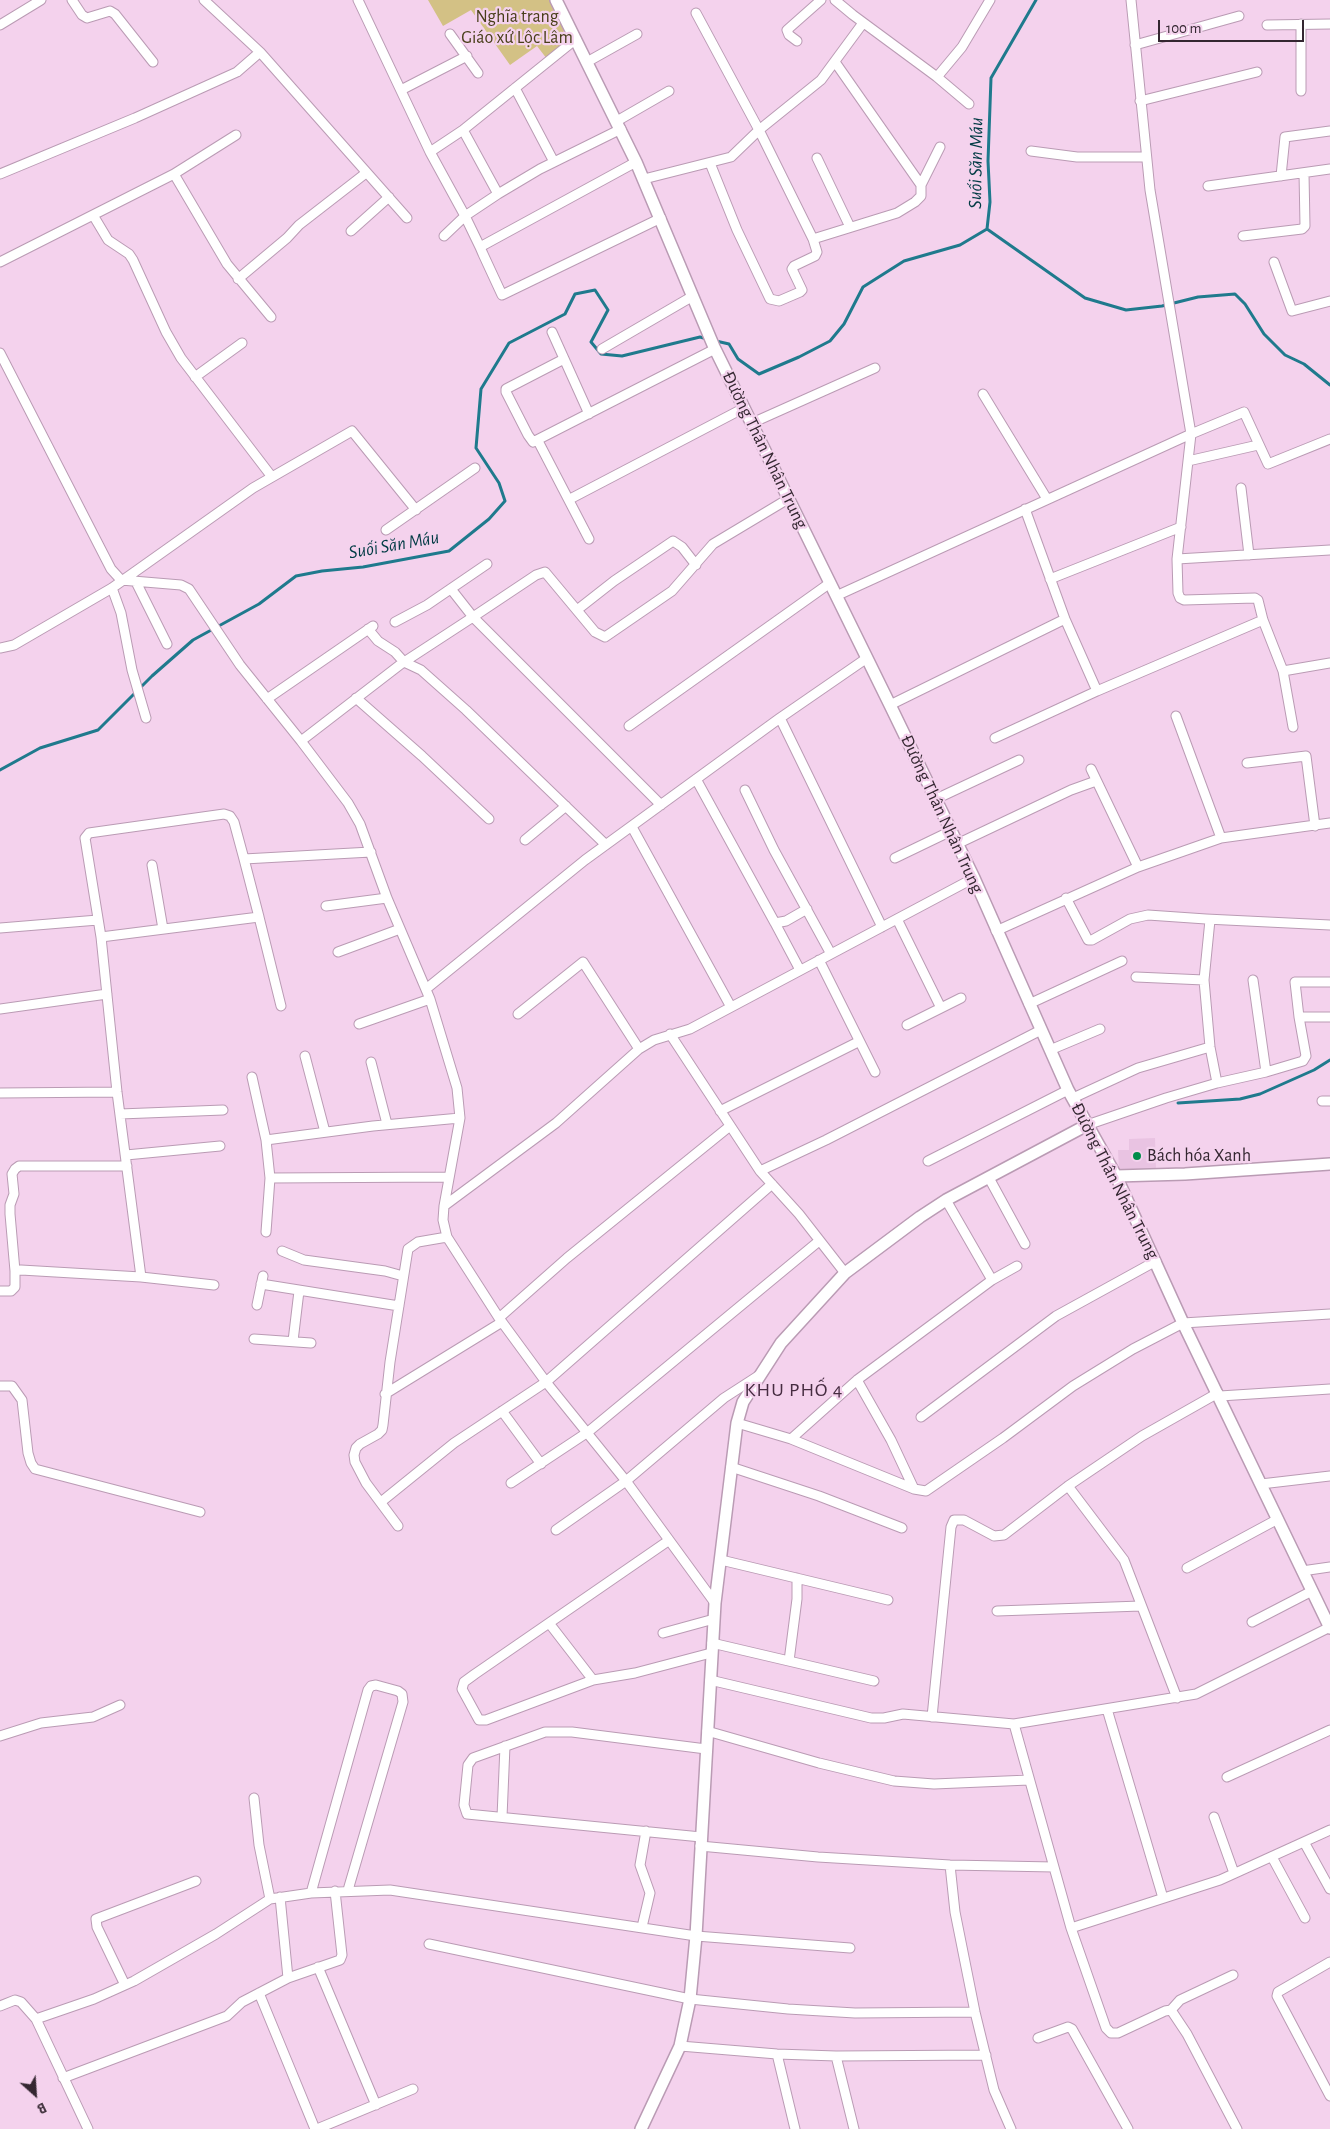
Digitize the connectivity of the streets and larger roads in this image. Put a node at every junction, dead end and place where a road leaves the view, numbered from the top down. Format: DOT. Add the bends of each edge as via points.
graph roads {
  1 [pos="40,0"];
  2 [pos="72,0"];
  3 [pos="204,0"];
  4 [pos="358,0"];
  5 [pos="556,0"];
  6 [pos="821,0"];
  7 [pos="835,0"];
  8 [pos="1131,0"];
  9 [pos="985,2"];
  10 [pos="696,14"];
  11 [pos="1239,16"];
  12 [pos="863,23"];
  13 [pos="1301,24"];
  14 [pos="1330,24"];
  15 [pos="0,25"];
  16 [pos="1267,25"];
  17 [pos="450,34"];
  18 [pos="637,34"];
  19 [pos="576,40"];
  20 [pos="797,41"];
  21 [pos="1135,46"];
  22 [pos="260,52"];
  23 [pos="467,56"];
  24 [pos="153,62"];
  25 [pos="587,62"];
  26 [pos="835,62"];
  27 [pos="1257,72"];
  28 [pos="478,73"];
  29 [pos="937,77"];
  30 [pos="515,88"];
  31 [pos="401,90"];
  32 [pos="669,91"];
  33 [pos="1302,92"];
  34 [pos="1140,101"];
  35 [pos="969,104"];
  36 [pos="619,125"];
  37 [pos="463,130"];
  38 [pos="759,130"];
  39 [pos="1330,131"];
  40 [pos="236,134"];
  41 [pos="940,147"];
  42 [pos="1031,151"];
  43 [pos="430,152"];
  44 [pos="1146,157"];
  45 [pos="817,158"];
  46 [pos="554,162"];
  47 [pos="636,162"];
  48 [pos="710,163"];
  49 [pos="1330,169"];
  50 [pos="366,173"];
  51 [pos="1304,173"];
  52 [pos="0,174"];
  53 [pos="174,174"];
  54 [pos="1281,176"];
  55 [pos="644,179"];
  56 [pos="922,185"];
  57 [pos="1208,186"];
  58 [pos="498,194"];
  59 [pos="389,198"];
  60 [pos="93,215"];
  61 [pos="465,216"];
  62 [pos="407,218"];
  63 [pos="661,218"];
  64 [pos="850,227"];
  65 [pos="351,231"];
  66 [pos="444,236"];
  67 [pos="1243,236"];
  68 [pos="813,239"];
  69 [pos="480,247"];
  70 [pos="0,262"];
  71 [pos="1274,262"];
  72 [pos="238,279"];
  73 [pos="693,296"];
  74 [pos="1330,302"];
  75 [pos="271,317"];
  76 [pos="552,332"];
  77 [pos="242,343"];
  78 [pos="714,348"];
  79 [pos="602,349"];
  80 [pos="0,352"];
  81 [pos="564,359"];
  82 [pos="875,368"];
  83 [pos="195,377"];
  84 [pos="983,394"];
  85 [pos="744,408"];
  86 [pos="589,414"];
  87 [pos="752,423"];
  88 [pos="1192,434"];
  89 [pos="1330,439"];
  90 [pos="538,440"];
  91 [pos="1258,445"];
  92 [pos="1188,462"];
  93 [pos="475,468"];
  94 [pos="272,477"];
  95 [pos="1241,488"];
  96 [pos="570,499"];
  97 [pos="788,499"];
  98 [pos="1046,500"];
  99 [pos="1025,509"];
  100 [pos="416,510"];
  101 [pos="1181,527"];
  102 [pos="386,530"];
  103 [pos="589,538"];
  104 [pos="1330,550"];
  105 [pos="1249,555"];
  106 [pos="1177,559"];
  107 [pos="487,564"];
  108 [pos="696,565"];
  109 [pos="1050,579"];
  110 [pos="121,580"];
  111 [pos="136,582"];
  112 [pos="830,583"];
  113 [pos="112,588"];
  114 [pos="451,589"];
  115 [pos="836,596"];
  116 [pos="577,610"];
  117 [pos="473,616"];
  118 [pos="1065,619"];
  119 [pos="1263,620"];
  120 [pos="395,622"];
  121 [pos="167,644"];
  122 [pos="0,648"];
  123 [pos="867,658"];
  124 [pos="404,662"];
  125 [pos="1330,663"];
  126 [pos="1283,671"];
  127 [pos="1097,690"];
  128 [pos="356,698"];
  129 [pos="267,699"];
  130 [pos="890,705"];
  131 [pos="1176,716"];
  132 [pos="146,718"];
  133 [pos="780,718"];
  134 [pos="628,726"];
  135 [pos="1293,727"];
  136 [pos="995,738"];
  137 [pos="301,741"];
  138 [pos="1019,760"];
  139 [pos="1247,763"];
  140 [pos="1090,769"];
  141 [pos="696,779"];
  142 [pos="1096,781"];
  143 [pos="745,790"];
  144 [pos="936,799"];
  145 [pos="661,805"];
  146 [pos="566,806"];
  147 [pos="489,820"];
  148 [pos="1330,824"];
  149 [pos="1315,826"];
  150 [pos="632,827"];
  151 [pos="951,831"];
  152 [pos="1220,838"];
  153 [pos="526,840"];
  154 [pos="957,844"];
  155 [pos="606,845"];
  156 [pos="371,852"];
  157 [pos="895,858"];
  158 [pos="244,859"];
  159 [pos="152,865"];
  160 [pos="1138,867"];
  161 [pos="974,878"];
  162 [pos="387,898"];
  163 [pos="1066,898"];
  164 [pos="326,906"];
  165 [pos="806,910"];
  166 [pos="259,917"];
  167 [pos="897,919"];
  168 [pos="98,920"];
  169 [pos="1210,920"];
  170 [pos="775,923"];
  171 [pos="1330,925"];
  172 [pos="882,927"];
  173 [pos="0,928"];
  174 [pos="163,929"];
  175 [pos="400,929"];
  176 [pos="996,931"];
  177 [pos="100,937"];
  178 [pos="338,952"];
  179 [pos="831,954"];
  180 [pos="818,960"];
  181 [pos="1122,961"];
  182 [pos="800,970"];
  183 [pos="1136,977"];
  184 [pos="1204,980"];
  185 [pos="1253,980"];
  186 [pos="1330,982"];
  187 [pos="426,989"];
  188 [pos="107,994"];
  189 [pos="961,998"];
  190 [pos="430,999"];
  191 [pos="1029,1004"];
  192 [pos="281,1006"];
  193 [pos="731,1006"];
  194 [pos="0,1008"];
  195 [pos="941,1008"];
  196 [pos="518,1014"];
  197 [pos="1299,1017"];
  198 [pos="1330,1017"];
  199 [pos="359,1024"];
  200 [pos="907,1025"];
  201 [pos="1100,1029"];
  202 [pos="1041,1030"];
  203 [pos="670,1034"];
  204 [pos="858,1042"];
  205 [pos="1210,1047"];
  206 [pos="639,1049"];
  207 [pos="1050,1050"];
  208 [pos="306,1056"];
  209 [pos="371,1062"];
  210 [pos="875,1072"];
  211 [pos="1266,1072"];
  212 [pos="252,1077"];
  213 [pos="1217,1083"];
  214 [pos="117,1092"];
  215 [pos="0,1093"];
  216 [pos="1070,1094"];
  217 [pos="223,1110"];
  218 [pos="720,1111"];
  219 [pos="120,1114"];
  220 [pos="460,1118"];
  221 [pos="387,1124"];
  222 [pos="1087,1125"];
  223 [pos="730,1126"];
  224 [pos="325,1132"];
  225 [pos="266,1140"];
  226 [pos="220,1146"];
  227 [pos="126,1155"];
  228 [pos="928,1161"];
  229 [pos="1330,1164"];
  230 [pos="127,1166"];
  231 [pos="760,1171"];
  232 [pos="449,1176"];
  233 [pos="1116,1176"];
  234 [pos="270,1178"];
  235 [pos="989,1178"];
  236 [pos="772,1184"];
  237 [pos="946,1200"];
  238 [pos="444,1206"];
  239 [pos="266,1232"];
  240 [pos="447,1237"];
  241 [pos="819,1241"];
  242 [pos="1025,1244"];
  243 [pos="282,1251"];
  244 [pos="1156,1261"];
  245 [pos="1017,1266"];
  246 [pos="14,1271"];
  247 [pos="845,1273"];
  248 [pos="403,1276"];
  249 [pos="142,1277"];
  250 [pos="992,1280"];
  251 [pos="214,1285"];
  252 [pos="0,1290"];
  253 [pos="299,1291"];
  254 [pos="258,1305"];
  255 [pos="399,1306"];
  256 [pos="1330,1314"];
  257 [pos="501,1320"];
  258 [pos="1183,1323"];
  259 [pos="254,1338"];
  260 [pos="293,1341"];
  261 [pos="311,1343"];
  262 [pos="758,1376"];
  263 [pos="857,1380"];
  264 [pos="546,1382"];
  265 [pos="0,1386"];
  266 [pos="1330,1389"];
  267 [pos="386,1394"];
  268 [pos="1219,1394"];
  269 [pos="502,1411"];
  270 [pos="921,1417"];
  271 [pos="737,1423"];
  272 [pos="588,1432"];
  273 [pos="791,1439"];
  274 [pos="541,1464"];
  275 [pos="731,1467"];
  276 [pos="1330,1476"];
  277 [pos="626,1481"];
  278 [pos="510,1483"];
  279 [pos="1261,1484"];
  280 [pos="1068,1486"];
  281 [pos="914,1489"];
  282 [pos="381,1502"];
  283 [pos="200,1512"];
  284 [pos="1278,1519"];
  285 [pos="398,1526"];
  286 [pos="902,1528"];
  287 [pos="556,1530"];
  288 [pos="668,1540"];
  289 [pos="721,1560"];
  290 [pos="1330,1567"];
  291 [pos="1187,1568"];
  292 [pos="1302,1571"];
  293 [pos="796,1578"];
  294 [pos="1312,1591"];
  295 [pos="888,1600"];
  296 [pos="715,1603"];
  297 [pos="1141,1606"];
  298 [pos="997,1612"];
  299 [pos="714,1619"];
  300 [pos="1252,1622"];
  301 [pos="549,1623"];
  302 [pos="1330,1628"];
  303 [pos="663,1633"];
  304 [pos="711,1648"];
  305 [pos="789,1661"];
  306 [pos="593,1680"];
  307 [pos="710,1680"];
  308 [pos="874,1681"];
  309 [pos="1177,1698"];
  310 [pos="120,1705"];
  311 [pos="1107,1709"];
  312 [pos="932,1717"];
  313 [pos="1014,1724"];
  314 [pos="1330,1730"];
  315 [pos="707,1731"];
  316 [pos="0,1736"];
  317 [pos="505,1746"];
  318 [pos="706,1749"];
  319 [pos="1227,1777"];
  320 [pos="1029,1780"];
  321 [pos="254,1798"];
  322 [pos="502,1817"];
  323 [pos="1214,1817"];
  324 [pos="1330,1830"];
  325 [pos="646,1831"];
  326 [pos="700,1841"];
  327 [pos="1304,1842"];
  328 [pos="1272,1857"];
  329 [pos="950,1865"];
  330 [pos="1054,1866"];
  331 [pos="1234,1873"];
  332 [pos="196,1881"];
  333 [pos="1330,1889"];
  334 [pos="348,1890"];
  335 [pos="335,1892"];
  336 [pos="311,1893"];
  337 [pos="275,1898"];
  338 [pos="1163,1898"];
  339 [pos="1305,1918"];
  340 [pos="642,1927"];
  341 [pos="1071,1928"];
  342 [pos="696,1936"];
  343 [pos="429,1944"];
  344 [pos="850,1948"];
  345 [pos="1330,1962"];
  346 [pos="318,1967"];
  347 [pos="1233,1975"];
  348 [pos="288,1978"];
  349 [pos="125,1986"];
  350 [pos="259,1993"];
  351 [pos="690,1999"];
  352 [pos="0,2006"];
  353 [pos="1171,2010"];
  354 [pos="975,2012"];
  355 [pos="36,2019"];
  356 [pos="1038,2038"];
  357 [pos="680,2046"];
  358 [pos="777,2054"];
  359 [pos="986,2055"];
  360 [pos="836,2056"];
  361 [pos="63,2078"];
  362 [pos="413,2089"];
  363 [pos="1330,2096"];
  364 [pos="376,2104"];
  365 [pos="88,2129"];
  366 [pos="316,2129"];
  367 [pos="641,2129"];
  368 [pos="795,2129"];
  369 [pos="854,2129"];
  370 [pos="1011,2129"];
  371 [pos="1128,2129"];
  372 [pos="1238,2129"];
  1 -- 15 [label="street"];
  2 -- 24 [label="street" via="88,18 110,11 115,14"];
  3 -- 22 [label="street"];
  4 -- 31 [label="street"];
  5 -- 19 [label="street, Đường Thân Nhân Trung"];
  6 -- 20 [label="street" via="787,30"];
  7 -- 12 [label="street"];
  8 -- 21 [label="street"];
  9 -- 29 [label="street" via="962,47"];
  10 -- 38 [label="street"];
  11 -- 21 [label="street"];
  12 -- 26 [label="street"];
  12 -- 29 [label="street"];
  13 -- 14 [label="street"];
  13 -- 16 [label="street"];
  13 -- 33 [label="street"];
  17 -- 23 [label="street"];
  18 -- 25 [label="street"];
  19 -- 25 [label="street, Đường Thân Nhân Trung"];
  19 -- 30 [label="street"];
  21 -- 34 [label="street"];
  22 -- 50 [label="street"];
  22 -- 52 [label="street" via="237,72"];
  23 -- 28 [label="street"];
  23 -- 31 [label="street"];
  25 -- 36 [label="street, Đường Thân Nhân Trung"];
  26 -- 38 [label="street" via="821,80"];
  26 -- 56 [label="street"];
  27 -- 34 [label="street"];
  29 -- 35 [label="street"];
  30 -- 37 [label="street"];
  30 -- 46 [label="street"];
  31 -- 43 [label="street"];
  32 -- 36 [label="street"];
  34 -- 44 [label="street"];
  36 -- 46 [label="street"];
  36 -- 47 [label="street, Đường Thân Nhân Trung"];
  37 -- 43 [label="street"];
  37 -- 58 [label="street"];
  38 -- 48 [label="street" via="731,156"];
  38 -- 68 [label="street"];
  39 -- 54 [label="street" via="1285,137"];
  40 -- 53 [label="street"];
  41 -- 56 [label="street"];
  42 -- 44 [label="street" via="1077,156"];
  43 -- 61 [label="street"];
  44 -- 88 [label="street"];
  45 -- 64 [label="street"];
  46 -- 58 [label="street"];
  47 -- 55 [label="street, Đường Thân Nhân Trung"];
  47 -- 69 [label="street"];
  48 -- 55 [label="street"];
  48 -- 68 [label="street" via="737,230 770,298 779,301 802,290 792,268 815,256"];
  49 -- 51 [label="street"];
  50 -- 59 [label="street"];
  50 -- 72 [label="street" via="299,225"];
  51 -- 54 [label="street"];
  51 -- 67 [label="street" via="1305,226"];
  53 -- 60 [label="street"];
  53 -- 72 [label="street"];
  54 -- 57 [label="street"];
  55 -- 63 [label="street, Đường Thân Nhân Trung"];
  56 -- 64 [label="street" via="920,196 897,214"];
  58 -- 61 [label="street"];
  59 -- 62 [label="street"];
  59 -- 65 [label="street"];
  60 -- 70 [label="street"];
  60 -- 83 [label="street" via="108,240 125,250 133,260 166,332"];
  61 -- 66 [label="street"];
  61 -- 69 [label="street"];
  63 -- 69 [label="street" via="502,295"];
  63 -- 73 [label="street, Đường Thân Nhân Trung"];
  64 -- 68 [label="street"];
  71 -- 74 [label="street" via="1292,311"];
  72 -- 75 [label="street"];
  73 -- 78 [label="street, Đường Thân Nhân Trung"];
  73 -- 79 [label="street"];
  76 -- 81 [label="street"];
  77 -- 83 [label="street"];
  78 -- 85 [label="street, Đường Thân Nhân Trung"];
  78 -- 86 [label="street"];
  80 -- 110 [label="street" via="111,570"];
  81 -- 86 [label="street"];
  81 -- 90 [label="street" via="506,389 528,435 533,442"];
  82 -- 87 [label="street"];
  83 -- 94 [label="street"];
  84 -- 98 [label="street"];
  85 -- 87 [label="street, Đường Thân Nhân Trung"];
  85 -- 96 [label="street"];
  86 -- 90 [label="street"];
  87 -- 97 [label="street, Đường Thân Nhân Trung"];
  88 -- 91 [label="street" via="1244,412"];
  88 -- 92 [label="street"];
  88 -- 98 [label="street"];
  89 -- 91 [label="street" via="1272,464 1266,463"];
  90 -- 96 [label="street"];
  91 -- 92 [label="street"];
  92 -- 101 [label="street"];
  93 -- 100 [label="street"];
  94 -- 100 [label="street" via="352,431"];
  94 -- 110 [label="street"];
  95 -- 105 [label="street"];
  96 -- 103 [label="street"];
  97 -- 108 [label="street" via="713,544"];
  97 -- 112 [label="street, Đường Thân Nhân Trung"];
  98 -- 99 [label="street"];
  99 -- 109 [label="street"];
  99 -- 115 [label="street"];
  100 -- 102 [label="street"];
  101 -- 106 [label="street"];
  101 -- 109 [label="street"];
  104 -- 105 [label="street"];
  105 -- 106 [label="street"];
  106 -- 119 [label="street" via="1180,598 1255,598"];
  107 -- 114 [label="street"];
  108 -- 116 [label="street" via="673,541"];
  108 -- 116 [label="street" via="672,591 604,637 595,632"];
  109 -- 118 [label="street"];
  110 -- 111 [label="street"];
  110 -- 113 [label="street"];
  111 -- 121 [label="street"];
  111 -- 129 [label="street" via="186,586"];
  112 -- 115 [label="street, Đường Thân Nhân Trung"];
  112 -- 134 [label="street"];
  113 -- 122 [label="street" via="14,644"];
  113 -- 132 [label="street"];
  114 -- 117 [label="street"];
  114 -- 120 [label="street"];
  115 -- 123 [label="street, Đường Thân Nhân Trung"];
  116 -- 117 [label="street" via="547,574 541,572"];
  117 -- 124 [label="street"];
  117 -- 145 [label="street"];
  118 -- 127 [label="street"];
  118 -- 130 [label="street"];
  119 -- 126 [label="street"];
  119 -- 127 [label="street"];
  123 -- 130 [label="street, Đường Thân Nhân Trung"];
  123 -- 133 [label="street"];
  124 -- 128 [label="street"];
  124 -- 129 [label="street" via="378,641 370,628"];
  124 -- 146 [label="street" via="421,670 466,710"];
  125 -- 126 [label="street"];
  126 -- 135 [label="street"];
  127 -- 136 [label="street"];
  128 -- 137 [label="street"];
  128 -- 147 [label="street"];
  129 -- 137 [label="street"];
  130 -- 144 [label="street, Đường Thân Nhân Trung"];
  131 -- 152 [label="street"];
  133 -- 141 [label="street"];
  133 -- 172 [label="street"];
  137 -- 156 [label="street" via="348,803"];
  138 -- 144 [label="street"];
  139 -- 149 [label="street" via="1306,756"];
  140 -- 142 [label="street"];
  141 -- 145 [label="street"];
  141 -- 170 [label="street"];
  142 -- 154 [label="street"];
  142 -- 160 [label="street"];
  143 -- 165 [label="street"];
  144 -- 151 [label="street, Đường Thân Nhân Trung"];
  145 -- 150 [label="street"];
  146 -- 153 [label="street"];
  146 -- 155 [label="street"];
  148 -- 149 [label="street"];
  149 -- 152 [label="street"];
  150 -- 155 [label="street"];
  150 -- 193 [label="street"];
  151 -- 154 [label="street, Đường Thân Nhân Trung"];
  151 -- 157 [label="street"];
  152 -- 160 [label="street"];
  154 -- 161 [label="street, Đường Thân Nhân Trung"];
  155 -- 187 [label="street"];
  156 -- 158 [label="street"];
  156 -- 162 [label="street"];
  158 -- 166 [label="street"];
  158 -- 168 [label="street" via="234,822 224,814 89,832 85,838"];
  159 -- 174 [label="street"];
  160 -- 163 [label="street"];
  161 -- 167 [label="street"];
  161 -- 176 [label="street, Đường Thân Nhân Trung"];
  162 -- 164 [label="street"];
  162 -- 175 [label="street"];
  163 -- 169 [label="street" via="1088,940 1130,919 1148,914"];
  163 -- 176 [label="street"];
  165 -- 170 [label="street"];
  165 -- 179 [label="street"];
  166 -- 174 [label="street"];
  166 -- 192 [label="street"];
  167 -- 172 [label="street"];
  167 -- 195 [label="street"];
  168 -- 173 [label="street"];
  168 -- 177 [label="street"];
  169 -- 171 [label="street"];
  169 -- 184 [label="street"];
  170 -- 182 [label="street"];
  172 -- 179 [label="street"];
  174 -- 177 [label="street"];
  175 -- 178 [label="street"];
  175 -- 187 [label="street"];
  176 -- 191 [label="street, Đường Thân Nhân Trung"];
  177 -- 188 [label="street"];
  179 -- 180 [label="street"];
  180 -- 182 [label="street"];
  180 -- 204 [label="street"];
  181 -- 191 [label="street"];
  182 -- 193 [label="street"];
  183 -- 184 [label="street"];
  184 -- 205 [label="street"];
  185 -- 211 [label="street"];
  186 -- 197 [label="street" via="1295,982"];
  187 -- 190 [label="street"];
  188 -- 194 [label="street"];
  188 -- 214 [label="street"];
  189 -- 195 [label="street"];
  190 -- 199 [label="street"];
  190 -- 220 [label="street" via="457,1088"];
  191 -- 202 [label="street, Đường Thân Nhân Trung"];
  193 -- 203 [label="street" via="690,1029"];
  195 -- 200 [label="street"];
  196 -- 206 [label="street" via="583,962"];
  197 -- 198 [label="street"];
  197 -- 211 [label="street" via="1306,1059"];
  201 -- 207 [label="street"];
  202 -- 207 [label="street, Đường Thân Nhân Trung"];
  202 -- 231 [label="street"];
  203 -- 206 [label="street"];
  203 -- 218 [label="street"];
  204 -- 210 [label="street"];
  204 -- 218 [label="street"];
  205 -- 213 [label="street"];
  205 -- 216 [label="street" via="1138,1068"];
  206 -- 238 [label="street" via="556,1123"];
  207 -- 216 [label="street, Đường Thân Nhân Trung"];
  208 -- 224 [label="street"];
  209 -- 221 [label="street"];
  211 -- 213 [label="street"];
  212 -- 225 [label="street"];
  213 -- 222 [label="street"];
  214 -- 215 [label="street"];
  214 -- 219 [label="street"];
  216 -- 222 [label="street, Đường Thân Nhân Trung"];
  216 -- 228 [label="street"];
  217 -- 219 [label="street"];
  218 -- 223 [label="street"];
  219 -- 227 [label="street"];
  220 -- 221 [label="street"];
  220 -- 232 [label="street"];
  221 -- 224 [label="street"];
  222 -- 233 [label="street, Đường Thân Nhân Trung"];
  222 -- 235 [label="street"];
  223 -- 231 [label="street"];
  223 -- 257 [label="street" via="568,1258"];
  224 -- 225 [label="street"];
  225 -- 234 [label="street"];
  226 -- 227 [label="street"];
  227 -- 230 [label="street"];
  229 -- 233 [label="street"];
  230 -- 246 [label="street" via="19,1166 15,1169 10,1205"];
  230 -- 249 [label="street"];
  231 -- 236 [label="street"];
  232 -- 234 [label="street"];
  232 -- 238 [label="street"];
  233 -- 244 [label="street, Đường Thân Nhân Trung"];
  234 -- 239 [label="street"];
  235 -- 237 [label="street"];
  235 -- 242 [label="street"];
  236 -- 241 [label="street"];
  236 -- 264 [label="street"];
  237 -- 247 [label="street"];
  237 -- 250 [label="street"];
  238 -- 240 [label="street"];
  240 -- 248 [label="street" via="412,1245 408,1249"];
  240 -- 257 [label="street"];
  241 -- 247 [label="street"];
  241 -- 272 [label="street"];
  243 -- 248 [label="street" via="304,1260"];
  244 -- 258 [label="street, Đường Thân Nhân Trung"];
  244 -- 270 [label="street" via="1056,1316"];
  245 -- 250 [label="street"];
  246 -- 249 [label="street"];
  246 -- 252 [label="street" via="15,1287 11,1292"];
  247 -- 262 [label="street" via="781,1343"];
  248 -- 255 [label="street"];
  249 -- 251 [label="street"];
  250 -- 263 [label="street"];
  253 -- 254 [label="street" via="262,1280"];
  253 -- 255 [label="street"];
  253 -- 260 [label="street"];
  255 -- 267 [label="street"];
  256 -- 258 [label="street"];
  257 -- 264 [label="street"];
  257 -- 267 [label="street"];
  258 -- 268 [label="street, Đường Thân Nhân Trung"];
  258 -- 281 [label="street" via="1073,1386 929,1490"];
  259 -- 260 [label="street"];
  260 -- 261 [label="street"];
  262 -- 271 [label="street" via="743,1402"];
  262 -- 277 [label="street" via="724,1398"];
  263 -- 273 [label="street"];
  263 -- 281 [label="street"];
  264 -- 269 [label="street"];
  264 -- 272 [label="street"];
  265 -- 283 [label="street" via="12,1386 22,1400 28,1453 36,1468"];
  266 -- 268 [label="street"];
  267 -- 282 [label="street" via="382,1430 360,1444 354,1455 366,1483"];
  268 -- 279 [label="street, Đường Thân Nhân Trung"];
  268 -- 280 [label="street" via="1142,1436"];
  269 -- 274 [label="street"];
  269 -- 282 [label="street" via="454,1443"];
  271 -- 273 [label="street"];
  271 -- 275 [label="street"];
  272 -- 274 [label="street"];
  272 -- 277 [label="street"];
  273 -- 281 [label="street"];
  274 -- 278 [label="street"];
  275 -- 286 [label="street"];
  275 -- 289 [label="street"];
  276 -- 279 [label="street"];
  277 -- 287 [label="street"];
  277 -- 288 [label="street"];
  279 -- 284 [label="street, Đường Thân Nhân Trung"];
  280 -- 297 [label="street" via="1124,1560"];
  280 -- 312 [label="street" via="1004,1535 990,1535 964,1520 953,1522"];
  282 -- 285 [label="street"];
  284 -- 291 [label="street"];
  284 -- 292 [label="street, Đường Thân Nhân Trung"];
  288 -- 296 [label="street"];
  288 -- 301 [label="street"];
  289 -- 293 [label="street"];
  289 -- 296 [label="street"];
  290 -- 292 [label="street"];
  292 -- 294 [label="street, Đường Thân Nhân Trung"];
  293 -- 295 [label="street"];
  293 -- 305 [label="street" via="797,1599"];
  294 -- 300 [label="street"];
  294 -- 302 [label="street, Đường Thân Nhân Trung"];
  296 -- 299 [label="street"];
  297 -- 298 [label="street"];
  297 -- 309 [label="street"];
  299 -- 303 [label="street"];
  299 -- 304 [label="street"];
  301 -- 306 [label="street"];
  301 -- 306 [label="street" via="464,1682 462,1689 479,1720"];
  302 -- 309 [label="street" via="1196,1694"];
  304 -- 305 [label="street"];
  304 -- 306 [label="street" via="635,1673"];
  304 -- 307 [label="street"];
  305 -- 308 [label="street"];
  307 -- 312 [label="street" via="870,1718 903,1714"];
  307 -- 315 [label="street"];
  309 -- 311 [label="street"];
  310 -- 316 [label="street" via="93,1717 41,1723"];
  311 -- 313 [label="street"];
  311 -- 338 [label="street"];
  312 -- 313 [label="street"];
  313 -- 320 [label="street"];
  314 -- 319 [label="street"];
  315 -- 318 [label="street"];
  315 -- 320 [label="street" via="894,1782 934,1784"];
  317 -- 318 [label="street" via="554,1731"];
  317 -- 322 [label="street"];
  317 -- 322 [label="street" via="473,1758 468,1765 464,1805 466,1814"];
  318 -- 326 [label="street"];
  320 -- 330 [label="street"];
  321 -- 337 [label="street" via="259,1846"];
  322 -- 325 [label="street"];
  323 -- 331 [label="street"];
  324 -- 327 [label="street"];
  325 -- 326 [label="street"];
  325 -- 340 [label="street" via="640,1865 650,1893"];
  326 -- 329 [label="street" via="818,1857"];
  326 -- 342 [label="street"];
  327 -- 328 [label="street"];
  327 -- 333 [label="street"];
  328 -- 331 [label="street"];
  328 -- 339 [label="street"];
  329 -- 330 [label="street"];
  329 -- 354 [label="street" via="955,1912"];
  330 -- 341 [label="street"];
  331 -- 338 [label="street"];
  332 -- 349 [label="street" via="96,1919"];
  334 -- 335 [label="street"];
  334 -- 336 [label="street" via="403,1702 398,1691 376,1685 368,1690"];
  334 -- 340 [label="street" via="390,1890"];
  335 -- 336 [label="street"];
  335 -- 346 [label="street" via="342,1957"];
  336 -- 337 [label="street"];
  337 -- 348 [label="street"];
  337 -- 349 [label="street"];
  338 -- 341 [label="street"];
  340 -- 342 [label="street"];
  341 -- 353 [label="street" via="1109,2032 1127,2031"];
  342 -- 344 [label="street"];
  342 -- 351 [label="street"];
  343 -- 351 [label="street"];
  345 -- 363 [label="street" via="1276,1996"];
  346 -- 348 [label="street"];
  346 -- 364 [label="street"];
  347 -- 353 [label="street" via="1180,2000"];
  348 -- 350 [label="street"];
  349 -- 355 [label="street"];
  350 -- 361 [label="street" via="226,2016"];
  350 -- 366 [label="street"];
  351 -- 354 [label="street" via="855,2013"];
  351 -- 357 [label="street"];
  352 -- 355 [label="street" via="15,2000 21,2002"];
  353 -- 372 [label="street"];
  354 -- 359 [label="street"];
  355 -- 361 [label="street"];
  356 -- 371 [label="street" via="1068,2027 1072,2029"];
  357 -- 358 [label="street"];
  357 -- 367 [label="street"];
  358 -- 360 [label="street"];
  358 -- 368 [label="street"];
  359 -- 360 [label="street"];
  359 -- 370 [label="street" via="994,2090"];
  360 -- 369 [label="street"];
  361 -- 365 [label="street"];
  362 -- 364 [label="street"];
  364 -- 366 [label="street"];
}
